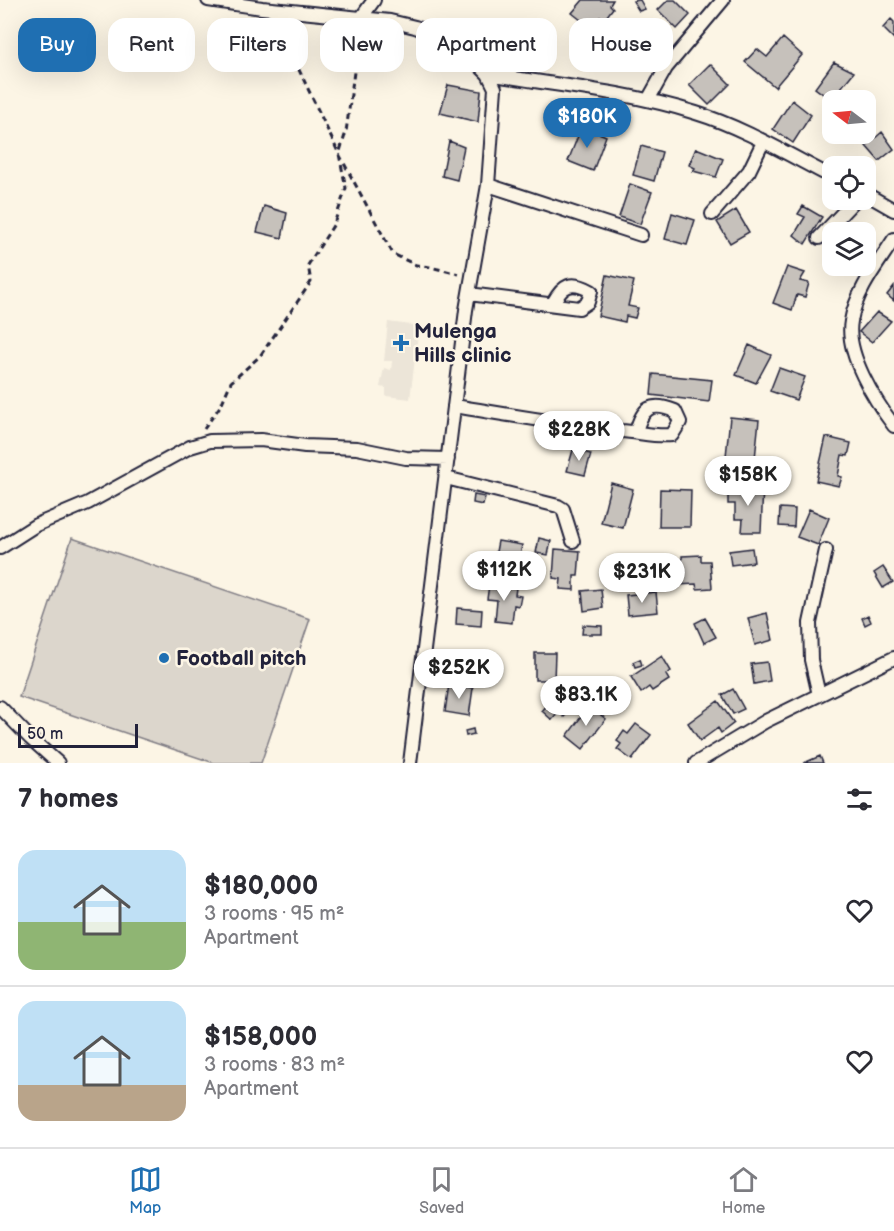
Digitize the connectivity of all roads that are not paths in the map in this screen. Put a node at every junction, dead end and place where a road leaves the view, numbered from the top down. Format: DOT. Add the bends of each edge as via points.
graph roads {
  1 [pos="208,0"];
  2 [pos="374,0"];
  3 [pos="723,0"];
  4 [pos="361,18"];
  5 [pos="404,24"];
  6 [pos="488,74"];
  7 [pos="648,100"];
  8 [pos="762,142"];
  9 [pos="822,172"];
  10 [pos="488,185"];
  11 [pos="876,200"];
  12 [pos="845,210"];
  13 [pos="894,210"];
  14 [pos="712,214"];
  15 [pos="641,236"];
  16 [pos="819,237"];
  17 [pos="894,239"];
  18 [pos="469,294"];
  19 [pos="553,303"];
  20 [pos="454,406"];
  21 [pos="894,426"];
  22 [pos="636,432"];
  23 [pos="448,459"];
  24 [pos="446,478"];
  25 [pos="573,541"];
  26 [pos="0,548"];
  27 [pos="826,550"];
  28 [pos="894,658"];
  29 [pos="819,695"];
  30 [pos="0,707"];
  31 [pos="58,763"];
  32 [pos="410,763"];
  33 [pos="696,763"];
  1 -- 4 [label="street"];
  2 -- 4 [label="street"];
  3 -- 7 [label="street" via="666,68"];
  5 -- 6 [label="street" via="455,41"];
  6 -- 7 [label="street"];
  6 -- 10 [label="street" via="495,88"];
  7 -- 8 [label="street" via="698,113"];
  8 -- 9 [label="street"];
  8 -- 14 [label="street" via="749,171"];
  10 -- 15 [label="street"];
  10 -- 18 [label="street"];
  11 -- 13 [label="street"];
  12 -- 16 [label="street"];
  17 -- 21 [label="street" via="860,293 850,333 855,358"];
  18 -- 19 [label="street"];
  18 -- 20 [label="street"];
  20 -- 22 [label="street"];
  20 -- 23 [label="street"];
  23 -- 24 [label="street"];
  23 -- 26 [label="street" via="406,458 357,448 261,440 218,441 190,447 88,503 36,525"];
  24 -- 25 [label="street" via="558,506 563,509"];
  24 -- 32 [label="street"];
  27 -- 29 [label="street" via="810,623 811,660"];
  28 -- 29 [label="street"];
  29 -- 33 [label="street"];
  30 -- 31 [label="street"];
}
